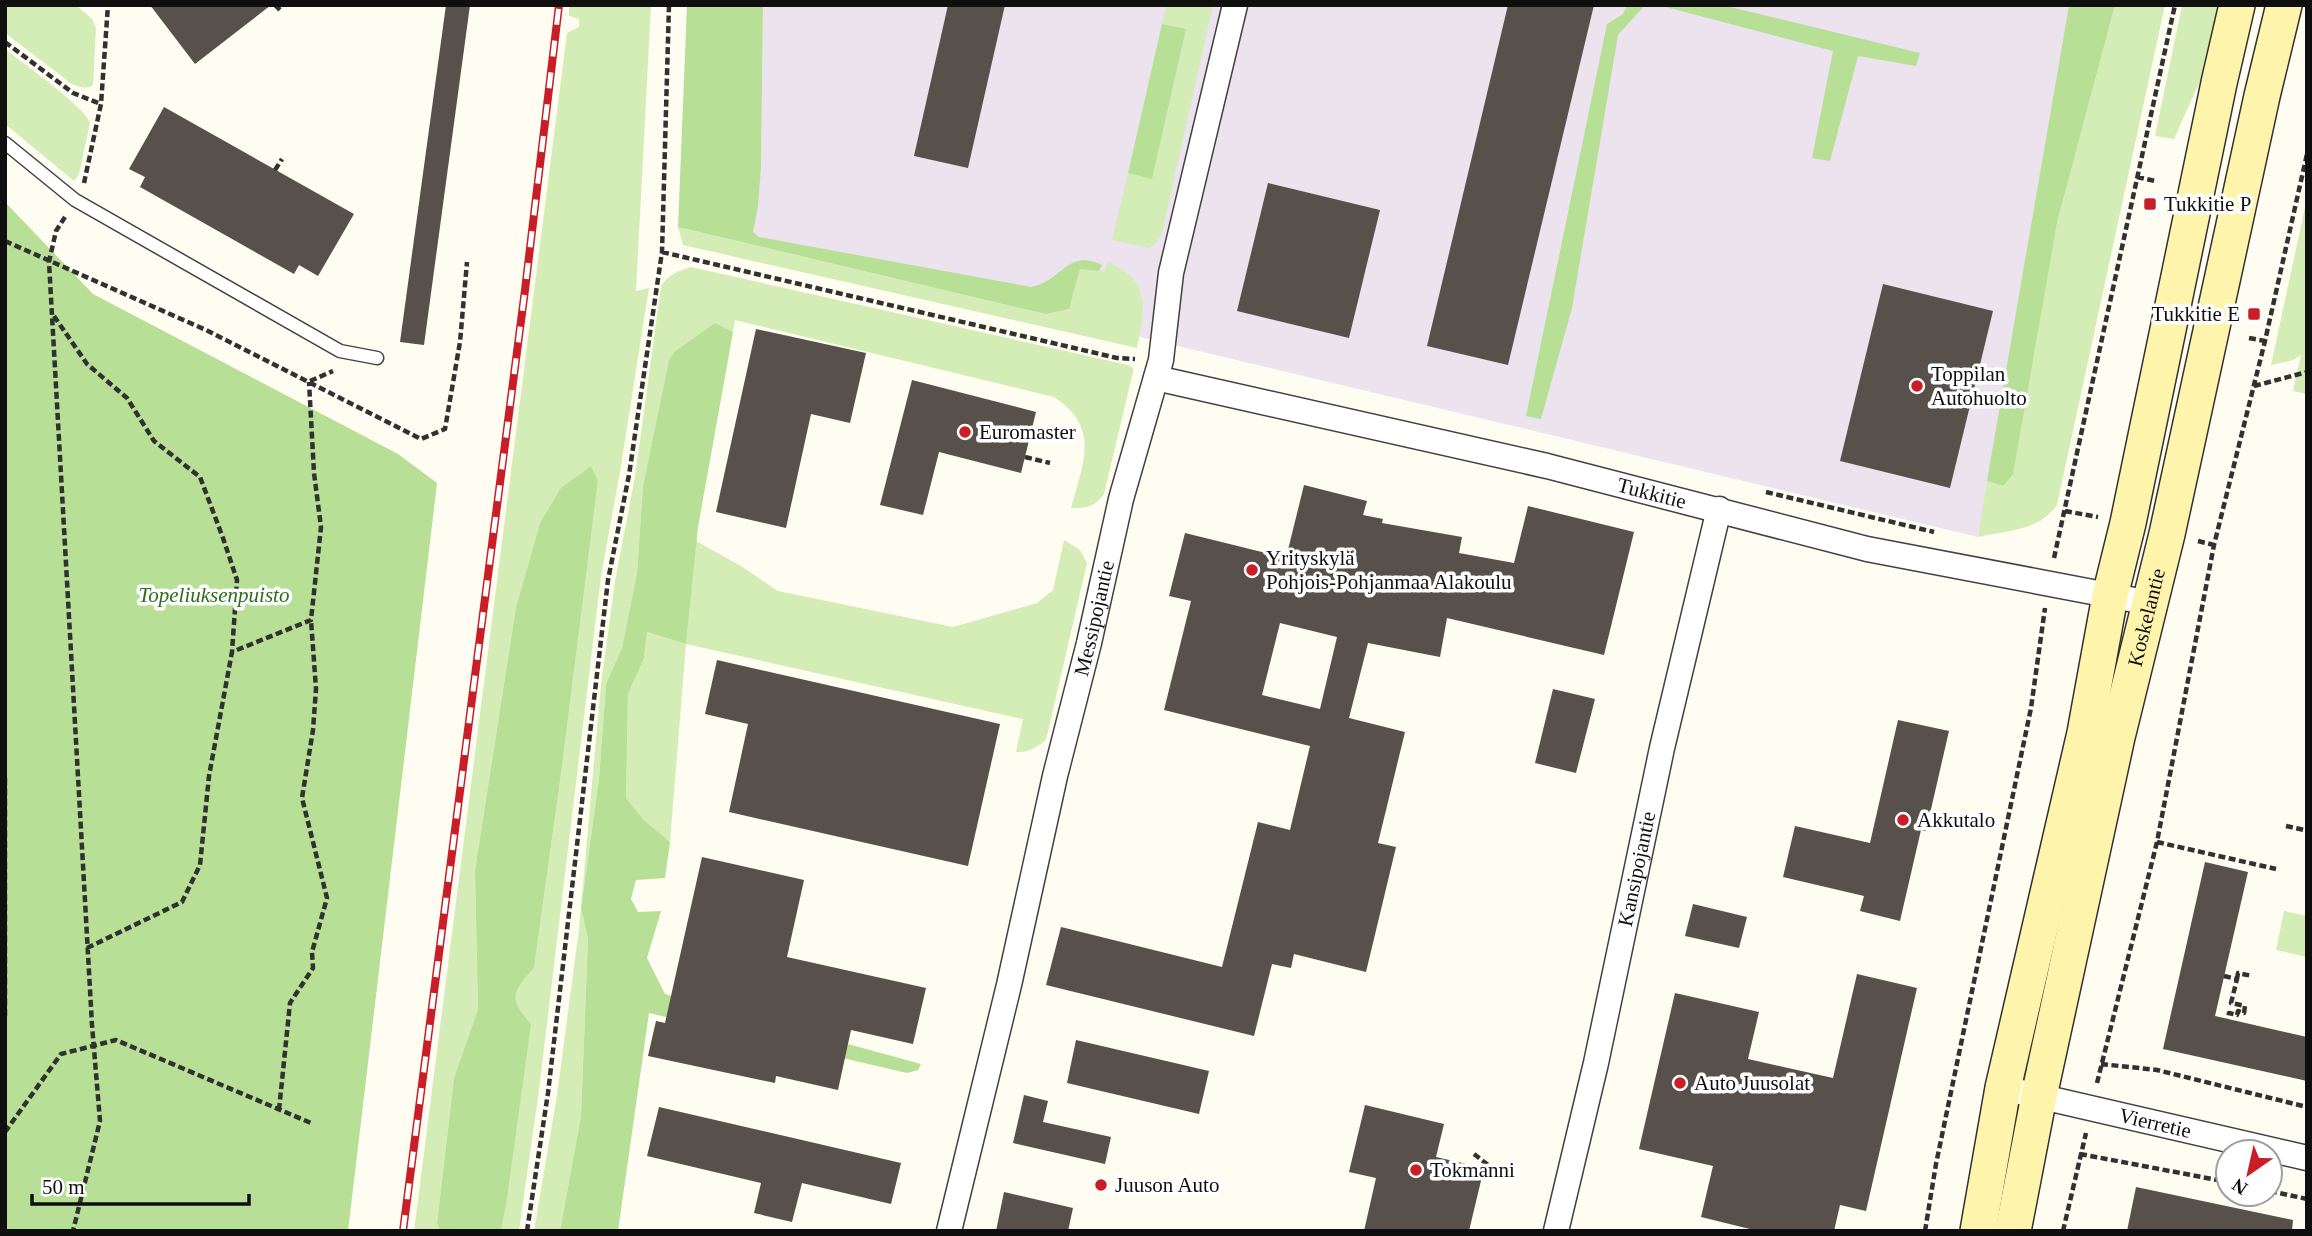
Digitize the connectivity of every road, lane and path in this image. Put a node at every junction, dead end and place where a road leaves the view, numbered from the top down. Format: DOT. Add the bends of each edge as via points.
graph roads {
  1 [pos="108,5"];
  2 [pos="275,5"];
  3 [pos="669,5"];
  4 [pos="1235,5"];
  5 [pos="2175,5"];
  6 [pos="2237,5"];
  7 [pos="2284,5"];
  8 [pos="281,11"];
  9 [pos="5,43"];
  10 [pos="102,104"];
  11 [pos="5,143"];
  12 [pos="2307,154"];
  13 [pos="282,159"];
  14 [pos="275,170"];
  15 [pos="2137,177"];
  16 [pos="2155,181"];
  17 [pos="75,200"];
  18 [pos="5,241"];
  19 [pos="50,262"];
  20 [pos="467,262"];
  21 [pos="52,313"];
  22 [pos="2249,338"];
  23 [pos="2265,341"];
  24 [pos="377,358"];
  25 [pos="2307,372"];
  26 [pos="1156,378"];
  27 [pos="309,382"];
  28 [pos="2254,386"];
  29 [pos="1025,457"];
  30 [pos="1050,463"];
  31 [pos="1719,509"];
  32 [pos="2048,583"];
  33 [pos="2110,596"];
  34 [pos="2150,603"];
  35 [pos="311,620"];
  36 [pos="232,652"];
  37 [pos="5,778"];
  38 [pos="2286,826"];
  39 [pos="2304,831"];
  40 [pos="2157,842"];
  41 [pos="2276,869"];
  42 [pos="87,948"];
  43 [pos="2224,976"];
  44 [pos="2252,976"];
  45 [pos="2237,979"];
  46 [pos="2231,1003"];
  47 [pos="5,1016"];
  48 [pos="93,1046"];
  49 [pos="2101,1064"];
  50 [pos="2003,1088"];
  51 [pos="2039,1096"];
  52 [pos="2307,1107"];
  53 [pos="2092,1108"];
  54 [pos="279,1110"];
  55 [pos="311,1123"];
  56 [pos="5,1132"];
  57 [pos="1474,1154"];
  58 [pos="2080,1154"];
  59 [pos="2307,1158"];
  60 [pos="1506,1179"];
  61 [pos="2214,1179"];
  62 [pos="2284,1194"];
  63 [pos="2307,1199"];
  64 [pos="73,1231"];
  65 [pos="527,1231"];
  66 [pos="949,1231"];
  67 [pos="1556,1231"];
  68 [pos="1925,1231"];
  69 [pos="1978,1231"];
  70 [pos="2013,1231"];
  71 [pos="2063,1231"];
  1 -- 10 [label="path"];
  2 -- 8 [label="path"];
  3 -- 65 [label="path" via="662,252 629,475 608,580 548,1093"];
  4 -- 26 [label="street, Messipojantie" via="1171,273"];
  5 -- 15 [label="path"];
  6 -- 33 [label="main road, Koskelantie"];
  7 -- 34 [label="main road, Koskelantie"];
  9 -- 10 [label="path" via="73,93"];
  10 -- 17 [label="path" via="84,185"];
  11 -- 17 [label="lane"];
  12 -- 23 [label="path"];
  13 -- 14 [label="path"];
  15 -- 16 [label="path"];
  15 -- 32 [label="path"];
  17 -- 19 [label="path" via="56,231"];
  17 -- 24 [label="lane" via="340,351"];
  18 -- 19 [label="path"];
  19 -- 21 [label="path"];
  19 -- 27 [label="path" via="206,330"];
  20 -- 27 [label="path" via="460,342 445,429 421,439"];
  21 -- 36 [label="path" via="86,364 127,398 154,442 200,477 237,580"];
  21 -- 42 [label="path"];
  22 -- 23 [label="path"];
  23 -- 28 [label="path"];
  25 -- 28 [label="path"];
  26 -- 31 [label="street, Tukkitie"];
  26 -- 66 [label="street, Messipojantie" via="1121,499"];
  27 -- 35 [label="path" via="321,527"];
  28 -- 40 [label="path" via="2214,545"];
  29 -- 30 [label="path"];
  31 -- 32 [label="street, Tukkitie" via="1867,549"];
  31 -- 67 [label="street, Kansipojantie"];
  32 -- 33 [label="street, Tukkitie"];
  32 -- 68 [label="path" via="2031,708"];
  33 -- 34 [label="street, Tukkitie"];
  33 -- 50 [label="main road, Koskelantie" via="2085,733"];
  34 -- 51 [label="main road, Koskelantie"];
  35 -- 36 [label="path"];
  35 -- 54 [label="path" via="316,689 302,798 327,898 312,952 313,968 290,1003"];
  36 -- 42 [label="path" via="209,776 200,865 182,902"];
  37 -- 47 [label="path"];
  38 -- 39 [label="path"];
  40 -- 41 [label="path"];
  40 -- 49 [label="path"];
  42 -- 48 [label="path"];
  43 -- 45 [label="path"];
  44 -- 45 [label="path" via="2238,974"];
  45 -- 46 [label="path"];
  46 -- 46 [label="path" via="2228,1016 2244,1013 2245,1006"];
  48 -- 54 [label="path" via="116,1040"];
  48 -- 56 [label="path" via="61,1054"];
  48 -- 64 [label="path" via="100,1121"];
  49 -- 52 [label="path" via="2157,1070"];
  49 -- 53 [label="path"];
  50 -- 51 [label="street, Vierretie"];
  50 -- 69 [label="main road, Koskelantie"];
  51 -- 53 [label="street, Vierretie"];
  51 -- 70 [label="main road, Koskelantie"];
  53 -- 58 [label="path"];
  53 -- 59 [label="street, Vierretie"];
  54 -- 55 [label="path"];
  57 -- 60 [label="path"];
  58 -- 61 [label="path"];
  58 -- 71 [label="path"];
  62 -- 63 [label="path"];
}
